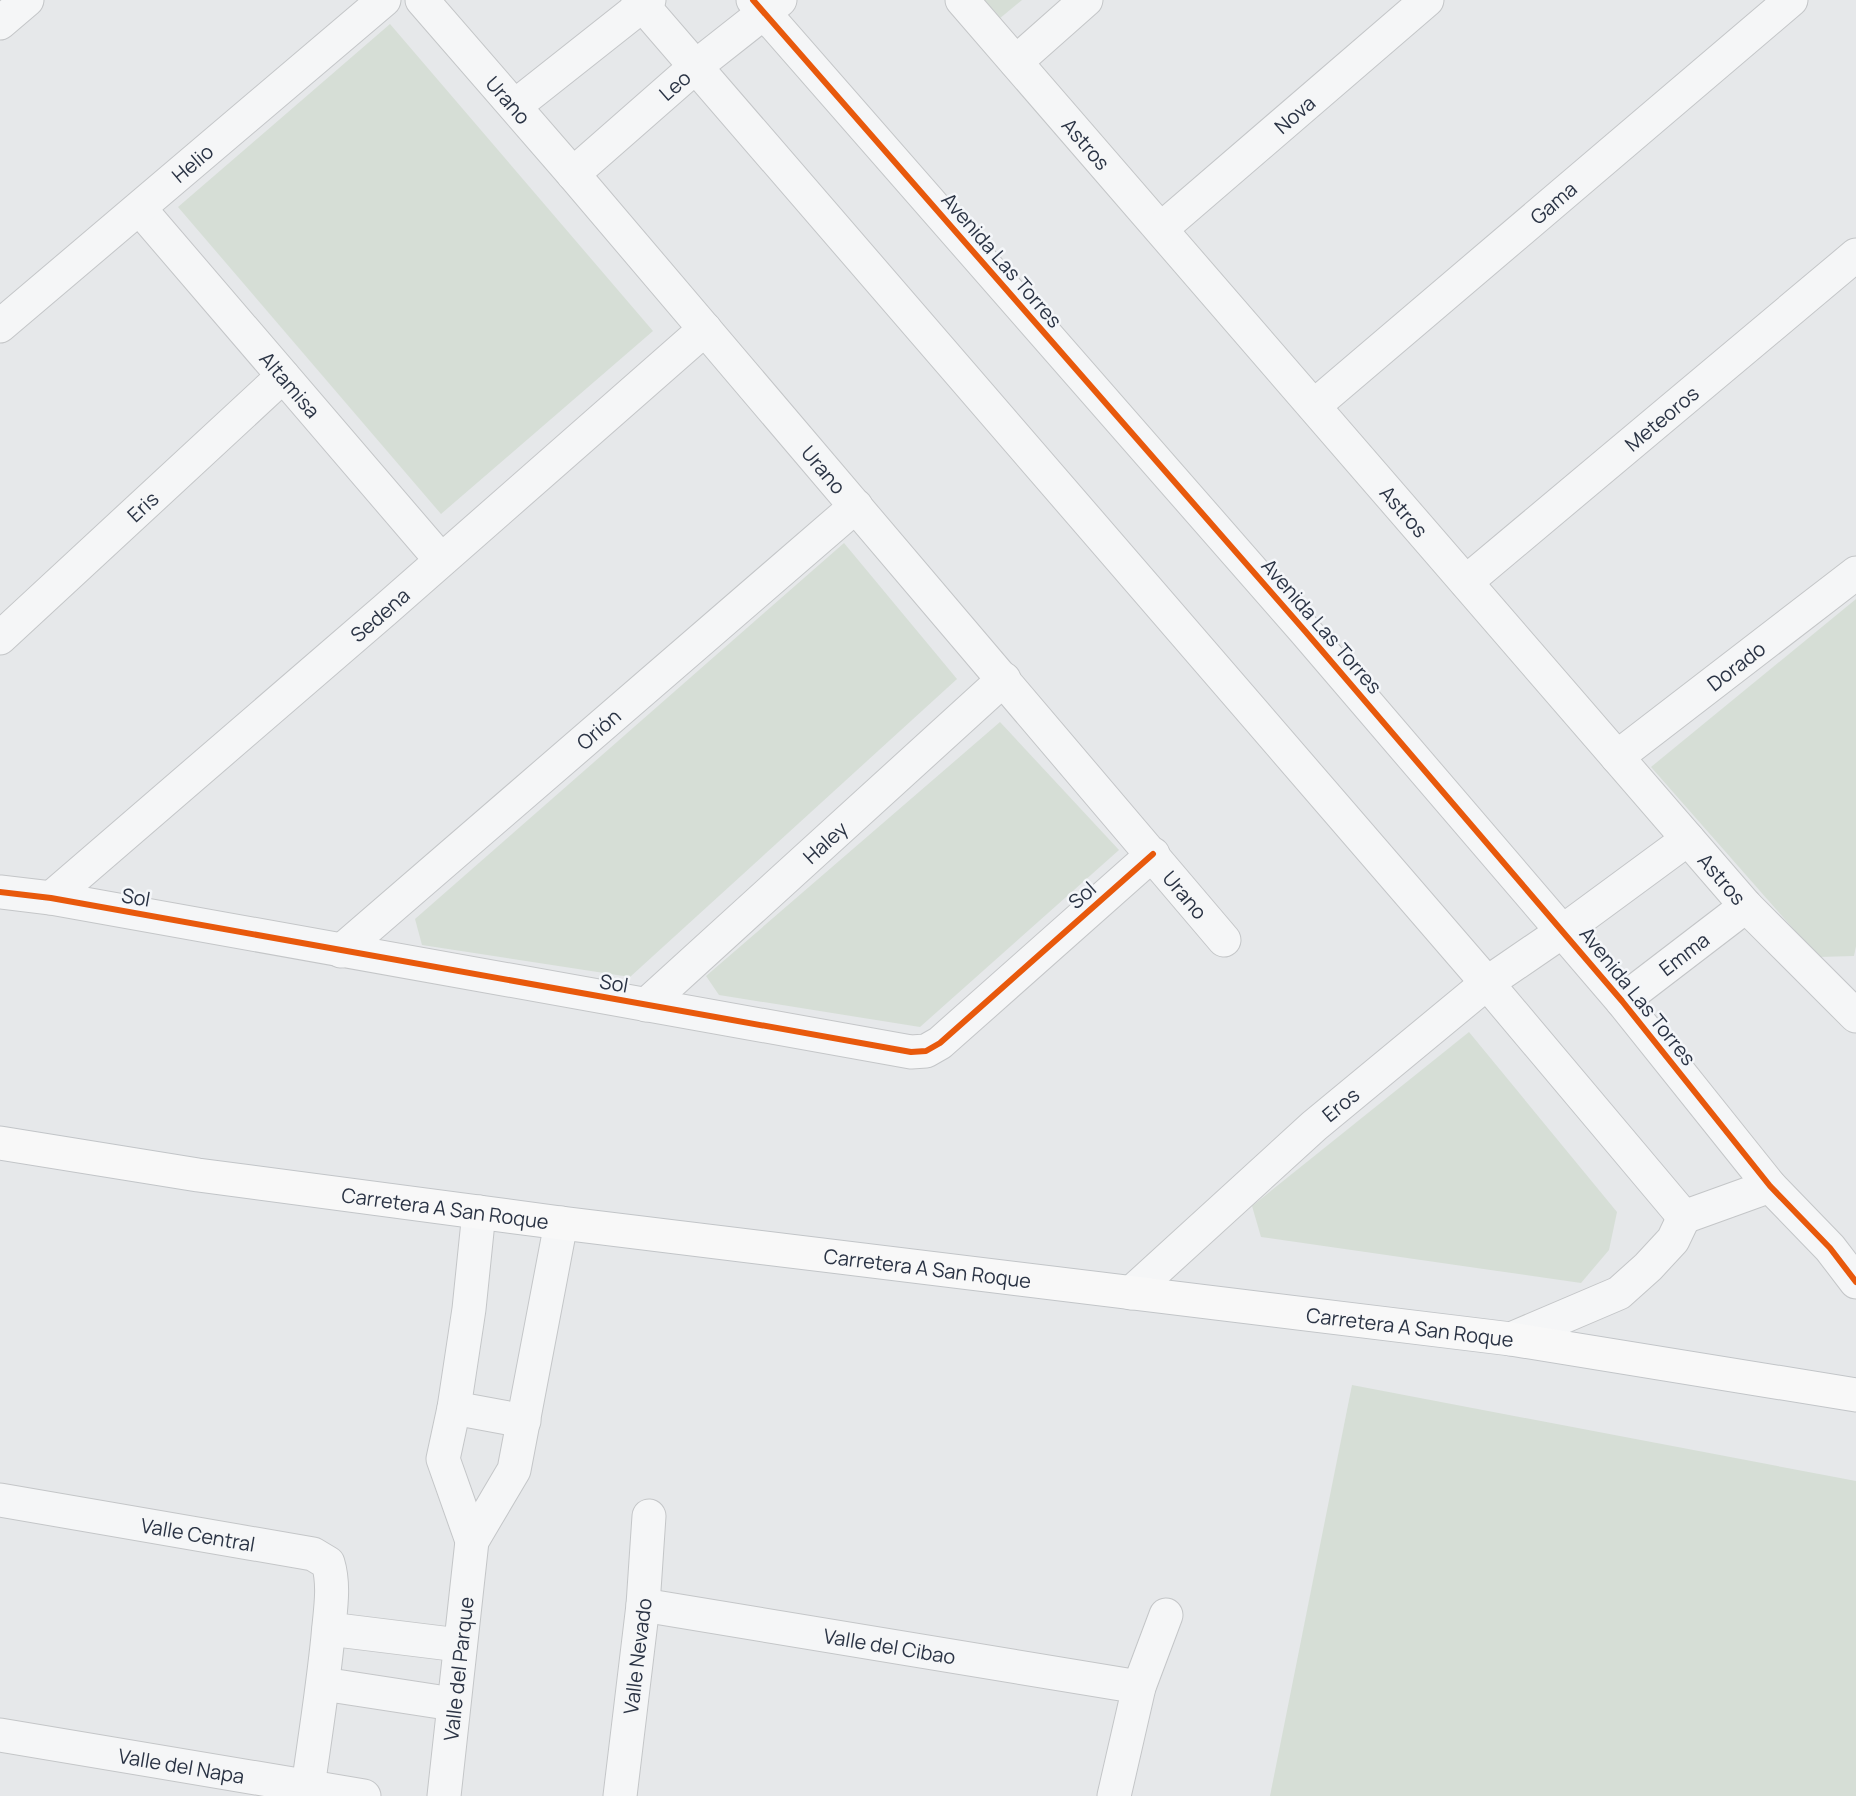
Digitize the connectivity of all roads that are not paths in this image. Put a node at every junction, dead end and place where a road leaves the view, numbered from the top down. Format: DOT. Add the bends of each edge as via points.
graph roads {
  1 [pos="27,0"];
  2 [pos="384,0"];
  3 [pos="422,0"];
  4 [pos="962,0"];
  5 [pos="1086,0"];
  6 [pos="1427,0"];
  7 [pos="1791,0"];
  8 [pos="643,2"];
  9 [pos="766,4"];
  10 [pos="0,23"];
  11 [pos="1016,62"];
  12 [pos="694,68"];
  13 [pos="515,106"];
  14 [pos="573,174"];
  15 [pos="140,209"];
  16 [pos="1161,229"];
  17 [pos="1856,255"];
  18 [pos="0,326"];
  19 [pos="705,329"];
  20 [pos="283,376"];
  21 [pos="1314,406"];
  22 [pos="856,506"];
  23 [pos="441,560"];
  24 [pos="1856,573"];
  25 [pos="1466,582"];
  26 [pos="0,638"];
  27 [pos="1004,679"];
  28 [pos="1617,757"];
  29 [pos="1688,839"];
  30 [pos="1153,854"];
  31 [pos="0,892"];
  32 [pos="51,898"];
  33 [pos="1746,906"];
  34 [pos="1563,931"];
  35 [pos="1224,940"];
  36 [pos="341,951"];
  37 [pos="1487,983"];
  38 [pos="1622,1001"];
  39 [pos="646,1005"];
  40 [pos="1856,1016"];
  41 [pos="0,1143"];
  42 [pos="1770,1186"];
  43 [pos="479,1212"];
  44 [pos="1684,1217"];
  45 [pos="561,1223"];
  46 [pos="1856,1282"];
  47 [pos="1131,1293"];
  48 [pos="1511,1339"];
  49 [pos="1856,1395"];
  50 [pos="454,1408"];
  51 [pos="524,1421"];
  52 [pos="0,1500"];
  53 [pos="649,1516"];
  54 [pos="472,1542"];
  55 [pos="643,1605"];
  56 [pos="1166,1615"];
  57 [pos="329,1629"];
  58 [pos="459,1645"];
  59 [pos="323,1684"];
  60 [pos="1138,1688"];
  61 [pos="453,1704"];
  62 [pos="0,1735"];
  63 [pos="308,1787"];
  64 [pos="364,1796"];
  65 [pos="444,1796"];
  66 [pos="620,1796"];
  67 [pos="1114,1796"];
  1 -- 10 [label="street"];
  2 -- 15 [label="street, Helio"];
  3 -- 13 [label="street, Urano"];
  4 -- 11 [label="street, Astros"];
  5 -- 11 [label="street"];
  6 -- 16 [label="street, Nova"];
  7 -- 21 [label="street, Gama"];
  8 -- 12 [label="street"];
  8 -- 13 [label="street"];
  9 -- 12 [label="street, Leo"];
  9 -- 34 [label="street, Avenida Las Torres"];
  11 -- 16 [label="street, Astros"];
  12 -- 14 [label="street, Leo"];
  12 -- 37 [label="street"];
  13 -- 14 [label="street, Urano"];
  14 -- 19 [label="street, Urano"];
  15 -- 18 [label="street, Helio"];
  15 -- 20 [label="street, Altamisa"];
  16 -- 21 [label="street, Astros"];
  17 -- 25 [label="street, Meteoros"];
  19 -- 22 [label="street, Urano"];
  19 -- 23 [label="street, Sedena"];
  20 -- 23 [label="street, Altamisa"];
  20 -- 26 [label="street, Eris"];
  21 -- 25 [label="street, Astros"];
  22 -- 27 [label="street, Urano"];
  22 -- 36 [label="street, Orión"];
  23 -- 32 [label="street, Sedena"];
  24 -- 28 [label="street, Dorado"];
  25 -- 28 [label="street, Astros"];
  27 -- 30 [label="street, Urano"];
  27 -- 39 [label="street, Haley"];
  28 -- 29 [label="street, Astros"];
  29 -- 33 [label="street, Astros"];
  29 -- 34 [label="street"];
  30 -- 35 [label="street, Urano"];
  30 -- 39 [label="street, Sol" via="940,1043 926,1051 898,1051"];
  31 -- 32 [label="street, Sol"];
  32 -- 36 [label="street, Sol"];
  33 -- 38 [label="street, Emma"];
  33 -- 40 [label="street, Astros"];
  34 -- 37 [label="street, Eros"];
  34 -- 38 [label="street, Avenida Las Torres"];
  36 -- 39 [label="street, Sol"];
  37 -- 44 [label="street"];
  37 -- 47 [label="street, Eros" via="1314,1126"];
  38 -- 42 [label="street, Avenida Las Torres"];
  41 -- 43 [label="main road, Carretera A San Roque" via="198,1175"];
  42 -- 44 [label="street"];
  42 -- 46 [label="street, Avenida Las Torres" via="1830,1248"];
  43 -- 45 [label="main road, Carretera A San Roque"];
  43 -- 50 [label="street, Valle del Parque"];
  44 -- 48 [label="street" via="1673,1240 1619,1293"];
  45 -- 47 [label="main road, Carretera A San Roque"];
  45 -- 51 [label="street, Valle del Parque"];
  47 -- 48 [label="main road, Carretera A San Roque"];
  48 -- 49 [label="main road, Carretera A San Roque"];
  50 -- 51 [label="street"];
  50 -- 54 [label="street, Valle del Parque" via="443,1459"];
  51 -- 54 [label="street, Valle del Parque" via="514,1470"];
  52 -- 57 [label="street, Valle Central" via="313,1554 328,1563 332,1578"];
  53 -- 55 [label="street, Valle Nevado"];
  54 -- 58 [label="street, Valle del Parque"];
  55 -- 60 [label="street, Valle del Cibao"];
  55 -- 66 [label="street, Valle Nevado"];
  56 -- 60 [label="street"];
  57 -- 58 [label="street"];
  57 -- 59 [label="street, Valle Central"];
  58 -- 61 [label="street, Valle del Parque"];
  59 -- 61 [label="street"];
  59 -- 63 [label="street, Valle Central"];
  60 -- 67 [label="street"];
  61 -- 65 [label="street, Valle del Parque"];
  62 -- 63 [label="street, Valle del Napa"];
  63 -- 64 [label="street, Valle del Napa"];
}
